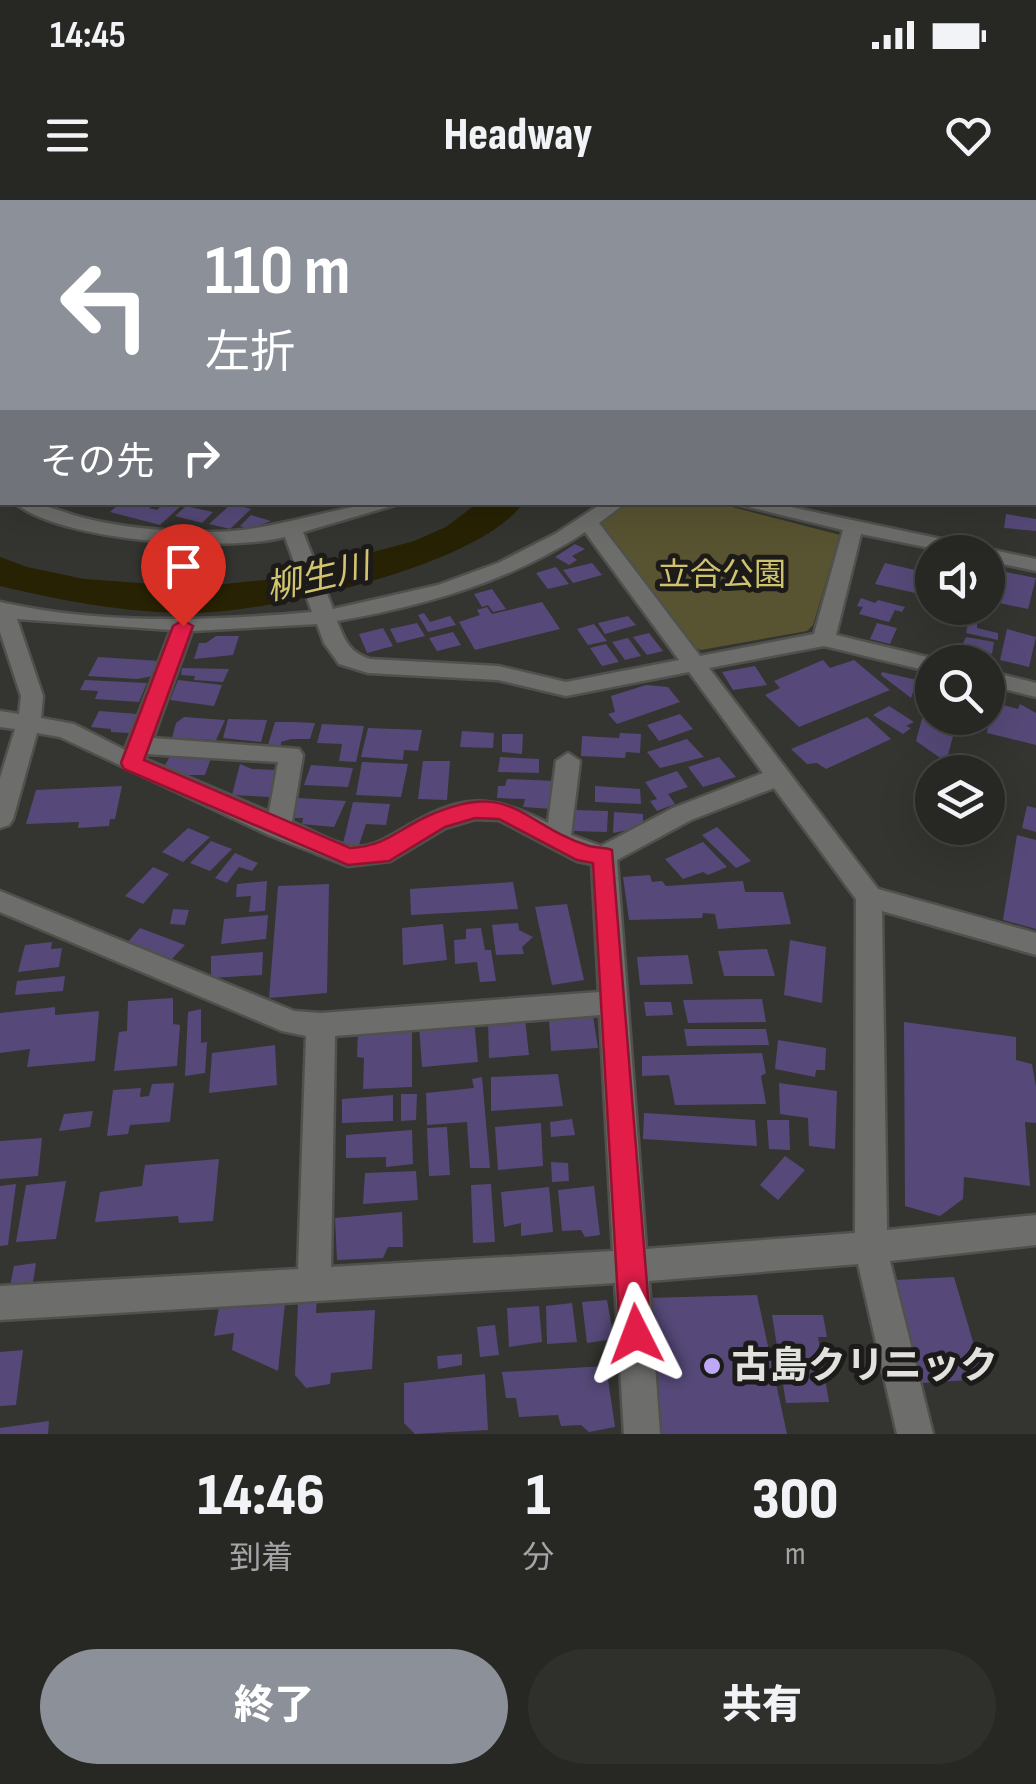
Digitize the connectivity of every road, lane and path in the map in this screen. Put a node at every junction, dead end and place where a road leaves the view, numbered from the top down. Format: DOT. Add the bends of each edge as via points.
graph roads {
  1 [pos="32,505"];
  2 [pos="309,505"];
  3 [pos="388,505"];
  4 [pos="614,505"];
  5 [pos="750,505"];
  6 [pos="588,524"];
  7 [pos="853,528"];
  8 [pos="295,540"];
  9 [pos="915,540"];
  10 [pos="1005,559"];
  11 [pos="1036,565"];
  12 [pos="6,610"];
  13 [pos="321,610"];
  14 [pos="183,626"];
  15 [pos="824,640"];
  16 [pos="915,661"];
  17 [pos="690,663"];
  18 [pos="1005,682"];
  19 [pos="1036,690"];
  20 [pos="0,719"];
  21 [pos="29,724"];
  22 [pos="135,754"];
  23 [pos="568,760"];
  24 [pos="778,776"];
  25 [pos="0,819"];
  26 [pos="278,829"];
  27 [pos="558,840"];
  28 [pos="604,856"];
  29 [pos="869,897"];
  30 [pos="0,902"];
  31 [pos="1036,944"];
  32 [pos="615,1002"];
  33 [pos="321,1024"];
  34 [pos="1036,1230"];
  35 [pos="870,1249"];
  36 [pos="632,1268"];
  37 [pos="314,1282"];
  38 [pos="0,1303"];
  39 [pos="642,1434"];
  40 [pos="915,1434"];
  1 -- 8 [label="street" via="72,520 168,537"];
  2 -- 8 [label="street"];
  3 -- 8 [label="street"];
  4 -- 6 [label="street"];
  5 -- 7 [label="street"];
  6 -- 13 [label="street" via="518,563 441,594"];
  6 -- 17 [label="street"];
  7 -- 9 [label="street"];
  7 -- 15 [label="street"];
  8 -- 13 [label="street"];
  10 -- 11 [label="street"];
  12 -- 14 [label="street"];
  12 -- 21 [label="street" via="32,696"];
  13 -- 14 [label="street"];
  13 -- 17 [label="street" via="347,659 368,666 498,674 566,688"];
  14 -- 22 [label="street"];
  15 -- 16 [label="street"];
  15 -- 17 [label="street"];
  17 -- 24 [label="street"];
  18 -- 19 [label="street"];
  20 -- 21 [label="street"];
  21 -- 22 [label="street"];
  21 -- 25 [label="street"];
  22 -- 26 [label="street"];
  22 -- 26 [label="street" via="290,754"];
  23 -- 27 [label="street"];
  24 -- 28 [label="street" via="682,814"];
  24 -- 29 [label="street"];
  26 -- 27 [label="street" via="348,856 381,854 436,822 474,810 503,811"];
  27 -- 28 [label="street"];
  28 -- 32 [label="street"];
  29 -- 31 [label="street"];
  29 -- 35 [label="street"];
  30 -- 33 [label="street" via="292,1023"];
  32 -- 33 [label="street"];
  32 -- 36 [label="street"];
  33 -- 37 [label="street"];
  34 -- 35 [label="street"];
  35 -- 36 [label="street"];
  35 -- 40 [label="street"];
  36 -- 37 [label="street"];
  36 -- 39 [label="street"];
  37 -- 38 [label="street"];
}
